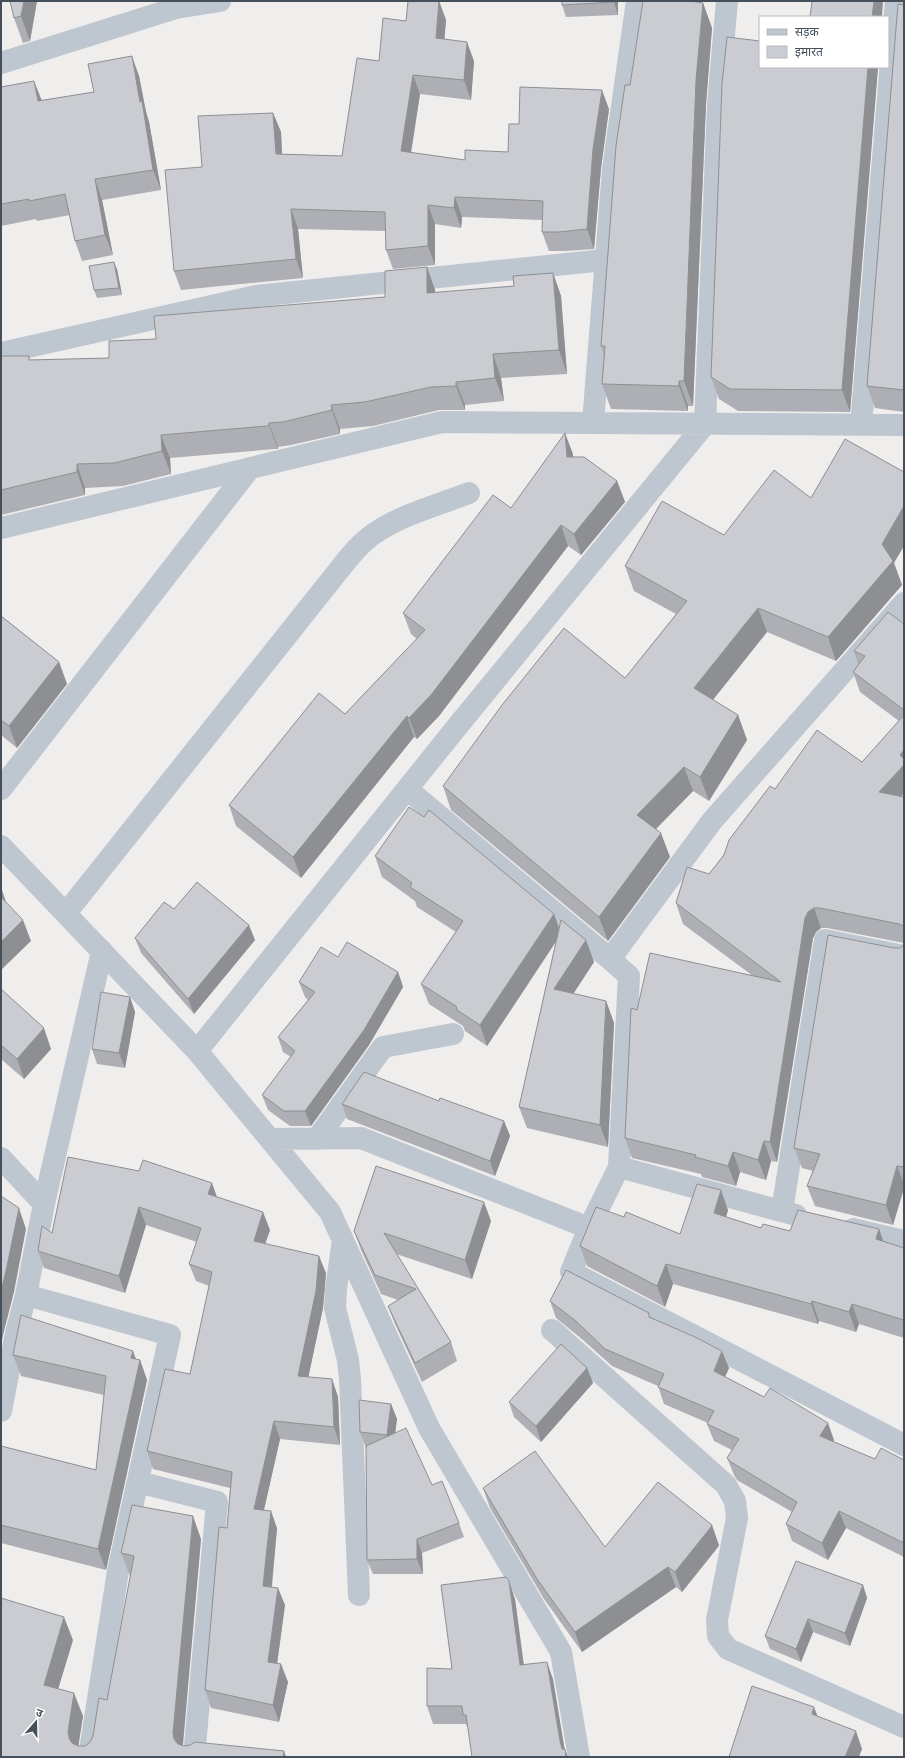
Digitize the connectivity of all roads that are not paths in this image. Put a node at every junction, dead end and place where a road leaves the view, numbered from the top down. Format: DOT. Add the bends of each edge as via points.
graph roads {
  1 [pos="220,1"];
  2 [pos="637,1"];
  3 [pos="727,1"];
  4 [pos="896,1"];
  5 [pos="1,63"];
  6 [pos="605,260"];
  7 [pos="1,353"];
  8 [pos="593,423"];
  9 [pos="705,424"];
  10 [pos="861,425"];
  11 [pos="904,425"];
  12 [pos="250,468"];
  13 [pos="469,493"];
  14 [pos="1,528"];
  15 [pos="904,603"];
  16 [pos="1,789"];
  17 [pos="407,789"];
  18 [pos="1,846"];
  19 [pos="66,913"];
  20 [pos="102,951"];
  21 [pos="904,956"];
  22 [pos="610,960"];
  23 [pos="453,1034"];
  24 [pos="198,1051"];
  25 [pos="270,1139"];
  26 [pos="318,1139"];
  27 [pos="1,1158"];
  28 [pos="619,1167"];
  29 [pos="44,1204"];
  30 [pos="782,1211"];
  31 [pos="812,1219"];
  32 [pos="835,1224"];
  33 [pos="589,1228"];
  34 [pos="343,1240"];
  35 [pos="904,1241"];
  36 [pos="26,1295"];
  37 [pos="552,1330"];
  38 [pos="1,1408"];
  39 [pos="904,1445"];
  40 [pos="138,1482"];
  41 [pos="359,1595"];
  42 [pos="904,1727"];
  43 [pos="89,1757"];
  44 [pos="194,1757"];
  45 [pos="579,1757"];
  1 -- 5 [label="street" via="176,8"];
  2 -- 6 [label="street" via="613,169"];
  3 -- 9 [label="street" via="718,105"];
  4 -- 10 [label="street"];
  6 -- 7 [label="street" via="256,296"];
  6 -- 8 [label="street"];
  8 -- 9 [label="street"];
  8 -- 12 [label="street" via="442,422"];
  9 -- 10 [label="street"];
  9 -- 17 [label="street"];
  10 -- 11 [label="street"];
  12 -- 14 [label="street"];
  12 -- 16 [label="street"];
  13 -- 19 [label="street" via="395,521 374,533 356,551"];
  15 -- 22 [label="street" via="712,821"];
  17 -- 22 [label="street"];
  17 -- 24 [label="street"];
  18 -- 19 [label="street"];
  19 -- 20 [label="street"];
  20 -- 24 [label="street"];
  20 -- 29 [label="street"];
  21 -- 30 [label="street" via="826,940"];
  22 -- 28 [label="street" via="629,976"];
  23 -- 26 [label="street" via="383,1047"];
  24 -- 25 [label="street"];
  25 -- 26 [label="street"];
  25 -- 34 [label="street" via="330,1212"];
  26 -- 33 [label="street" via="361,1138"];
  27 -- 29 [label="street"];
  28 -- 30 [label="street"];
  28 -- 33 [label="street"];
  29 -- 36 [label="street"];
  30 -- 31 [label="street"];
  32 -- 35 [label="street"];
  33 -- 39 [label="street" via="571,1272"];
  34 -- 41 [label="street" via="335,1308 348,1360 350,1380"];
  34 -- 45 [label="street" via="429,1428 561,1652"];
  36 -- 38 [label="street"];
  36 -- 40 [label="street" via="170,1335"];
  37 -- 42 [label="street" via="726,1484 735,1501 737,1518 717,1620 718,1636 728,1649"];
  40 -- 43 [label="street" via="118,1571"];
  40 -- 44 [label="street" via="217,1502"];
}
